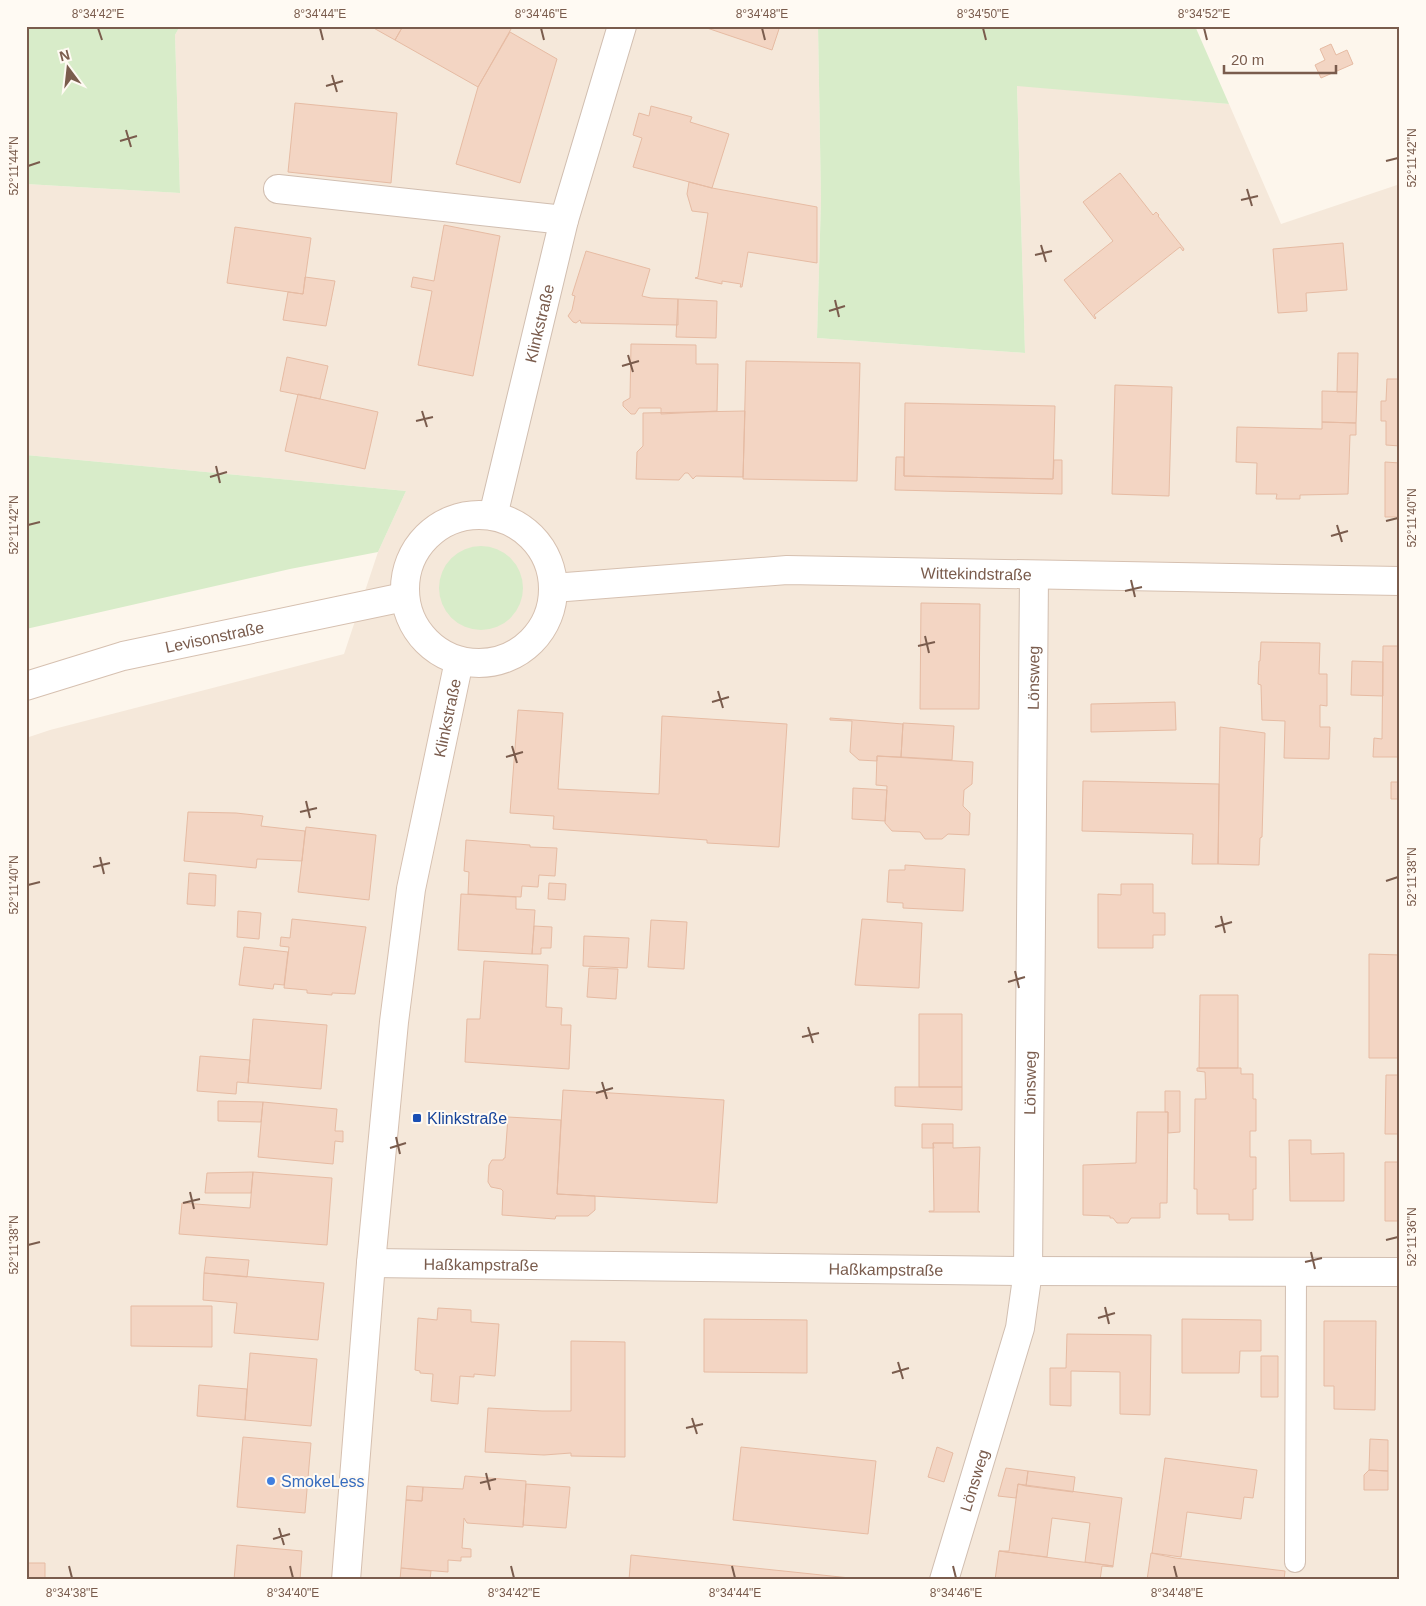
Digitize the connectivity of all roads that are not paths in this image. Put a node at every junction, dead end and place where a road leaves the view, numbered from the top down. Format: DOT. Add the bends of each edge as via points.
graph roads {
  1 [pos="622,26"];
  2 [pos="278,189"];
  3 [pos="564,220"];
  4 [pos="493,516"];
  5 [pos="1034,575"];
  6 [pos="1400,581"];
  7 [pos="553,588"];
  8 [pos="404,597"];
  9 [pos="460,661"];
  10 [pos="26,686"];
  11 [pos="371,1264"];
  12 [pos="1028,1271"];
  13 [pos="1296,1272"];
  14 [pos="1400,1272"];
  15 [pos="1295,1562"];
  16 [pos="346,1580"];
  17 [pos="944,1580"];
  1 -- 3 [label="street, Klinkstraße"];
  2 -- 3 [label="street"];
  3 -- 4 [label="street, Klinkstraße"];
  4 -- 7 [label="street" via="516,524 536,541 549,563"];
  4 -- 8 [label="street" via="470,515 447,521 428,534 413,552 405,574"];
  5 -- 6 [label="street, Wittekindstraße"];
  5 -- 7 [label="street, Wittekindstraße" via="787,570"];
  5 -- 12 [label="street, Lönsweg"];
  7 -- 9 [label="street" via="547,618 524,648 504,659 482,664"];
  8 -- 9 [label="street" via="410,619 422,638 439,652"];
  8 -- 10 [label="street, Levisonstraße" via="123,656"];
  9 -- 11 [label="street, Klinkstraße" via="411,889 394,1022"];
  11 -- 12 [label="street, Haßkampstraße"];
  11 -- 16 [label="street, Klinkstraße"];
  12 -- 13 [label="street, Haßkampstraße"];
  12 -- 17 [label="street, Lönsweg" via="1020,1328"];
  13 -- 14 [label="street, Haßkampstraße"];
  13 -- 15 [label="lane"];
}
